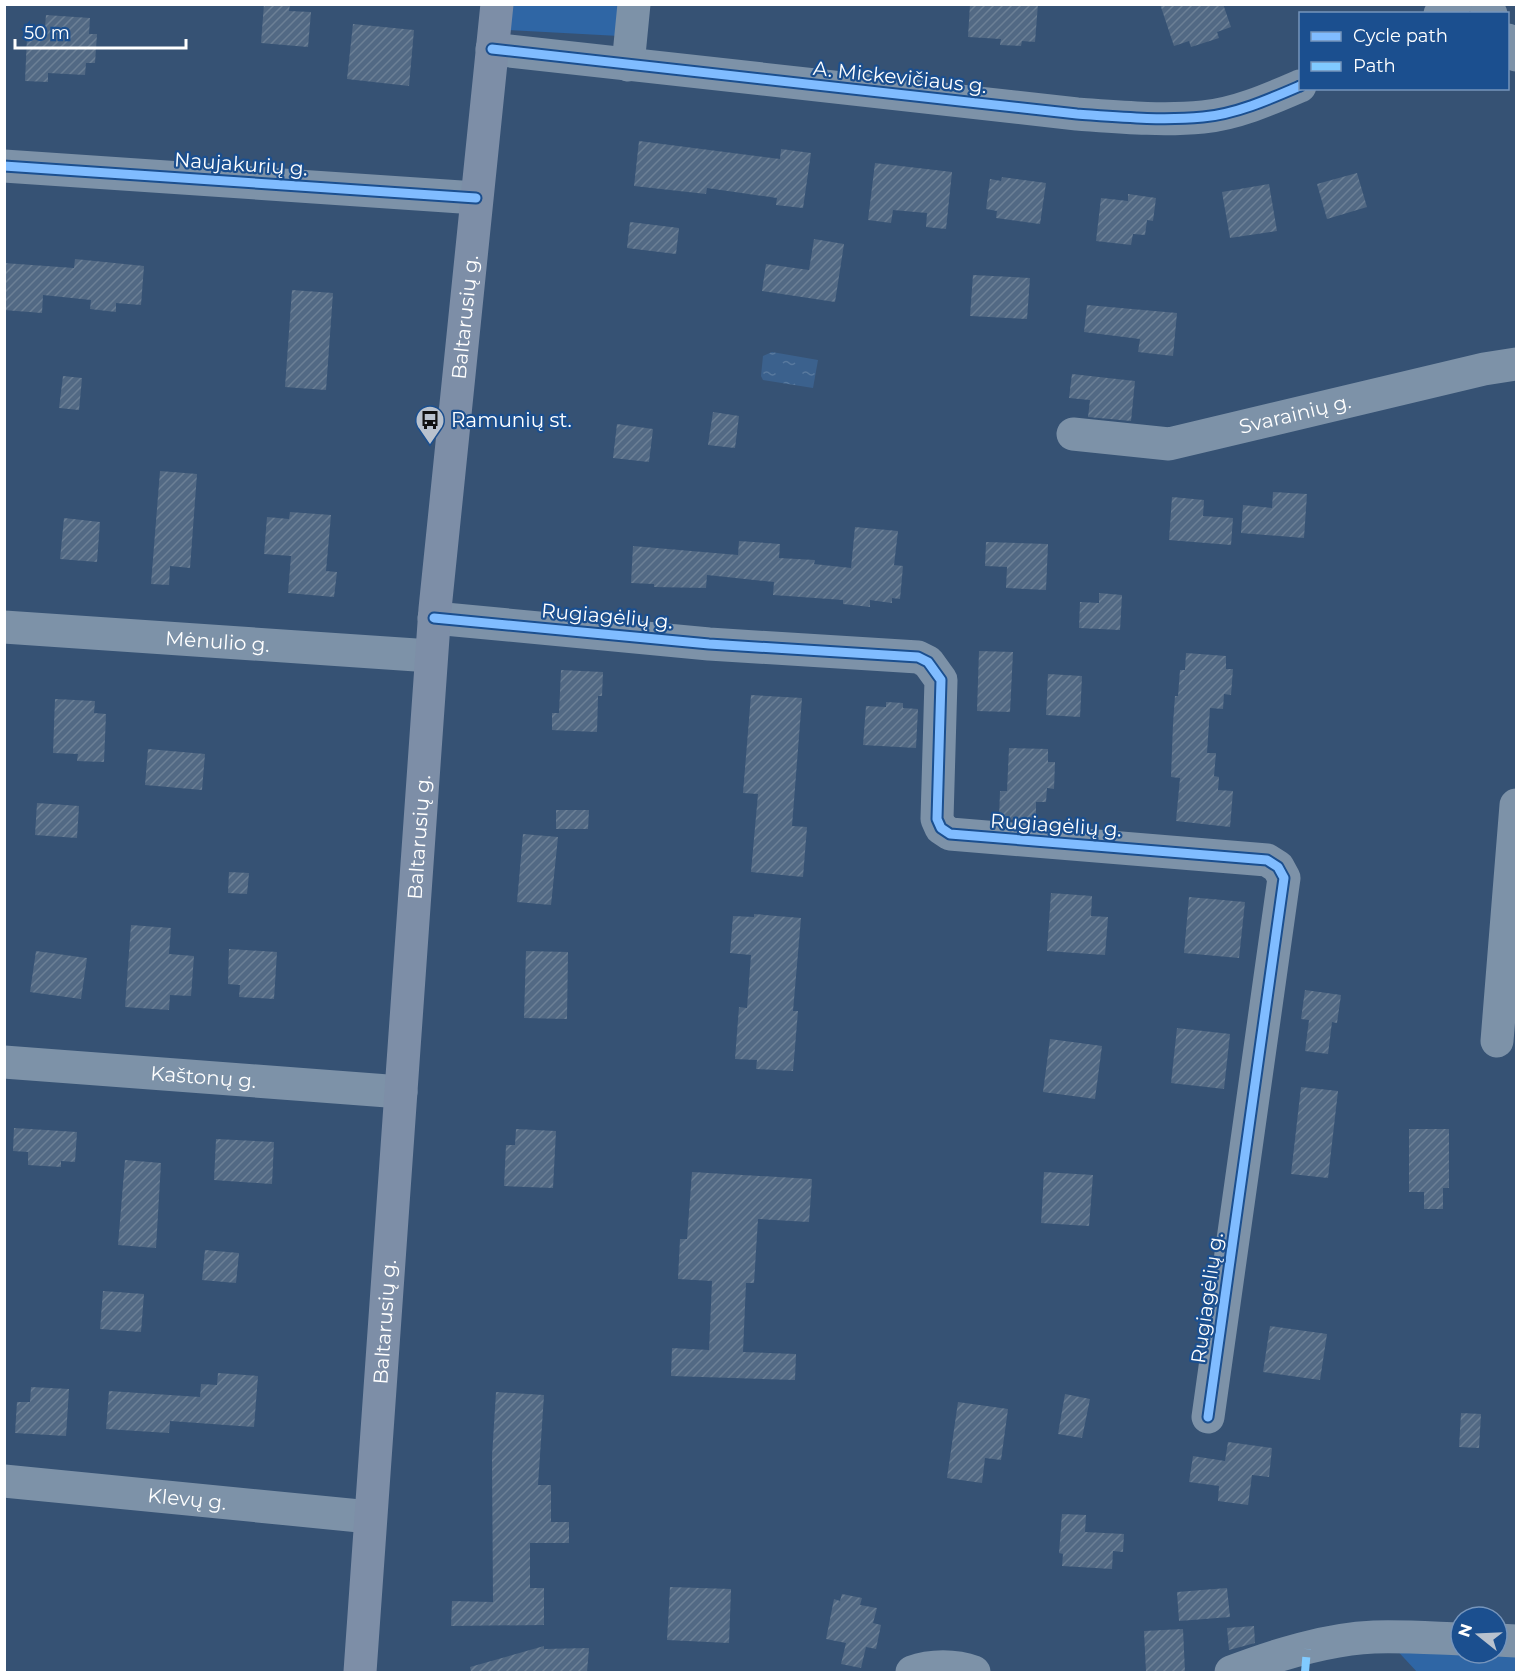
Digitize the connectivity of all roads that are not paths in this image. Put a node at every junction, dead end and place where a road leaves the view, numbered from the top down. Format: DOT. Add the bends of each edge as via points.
graph roads {
  1 [pos="497,4"];
  2 [pos="634,4"];
  3 [pos="492,49"];
  4 [pos="628,65"];
  5 [pos="1299,86"];
  6 [pos="4,166"];
  7 [pos="476,198"];
  8 [pos="1516,364"];
  9 [pos="1073,434"];
  10 [pos="434,618"];
  11 [pos="4,627"];
  12 [pos="431,656"];
  13 [pos="1516,805"];
  14 [pos="1497,1041"];
  15 [pos="4,1062"];
  16 [pos="401,1092"];
  17 [pos="1208,1418"];
  18 [pos="4,1480"];
  19 [pos="370,1517"];
  20 [pos="1449,1639"];
  21 [pos="360,1672"];
  22 [pos="912,1672"];
  23 [pos="974,1672"];
  24 [pos="1231,1672"];
  1 -- 3 [label="main road, Baltarusių g."];
  2 -- 4 [label="street"];
  3 -- 4 [label="street, A. Mickevičiaus g."];
  3 -- 7 [label="main road, Baltarusių g."];
  4 -- 5 [label="street, A. Mickevičiaus g." via="1150,119 1205,117 1269,100"];
  6 -- 7 [label="street, Naujakurių g."];
  7 -- 10 [label="main road, Baltarusių g."];
  8 -- 9 [label="street, Svarainių g." via="1169,444"];
  10 -- 12 [label="main road, Baltarusių g."];
  10 -- 17 [label="street, Rugiagėlių g." via="709,644 918,657 928,662 941,680 937,819 950,834 1267,860 1278,867 1284,878"];
  11 -- 12 [label="street, Mėnulio g."];
  12 -- 16 [label="main road, Baltarusių g."];
  13 -- 14 [label="street"];
  15 -- 16 [label="street, Kaštonų g."];
  16 -- 19 [label="main road, Baltarusių g."];
  18 -- 19 [label="street, Klevų g."];
  19 -- 21 [label="main road, Baltarusių g."];
  20 -- 24 [label="street" via="1341,1640"];
  22 -- 23 [label="street" via="926,1667"];
}
